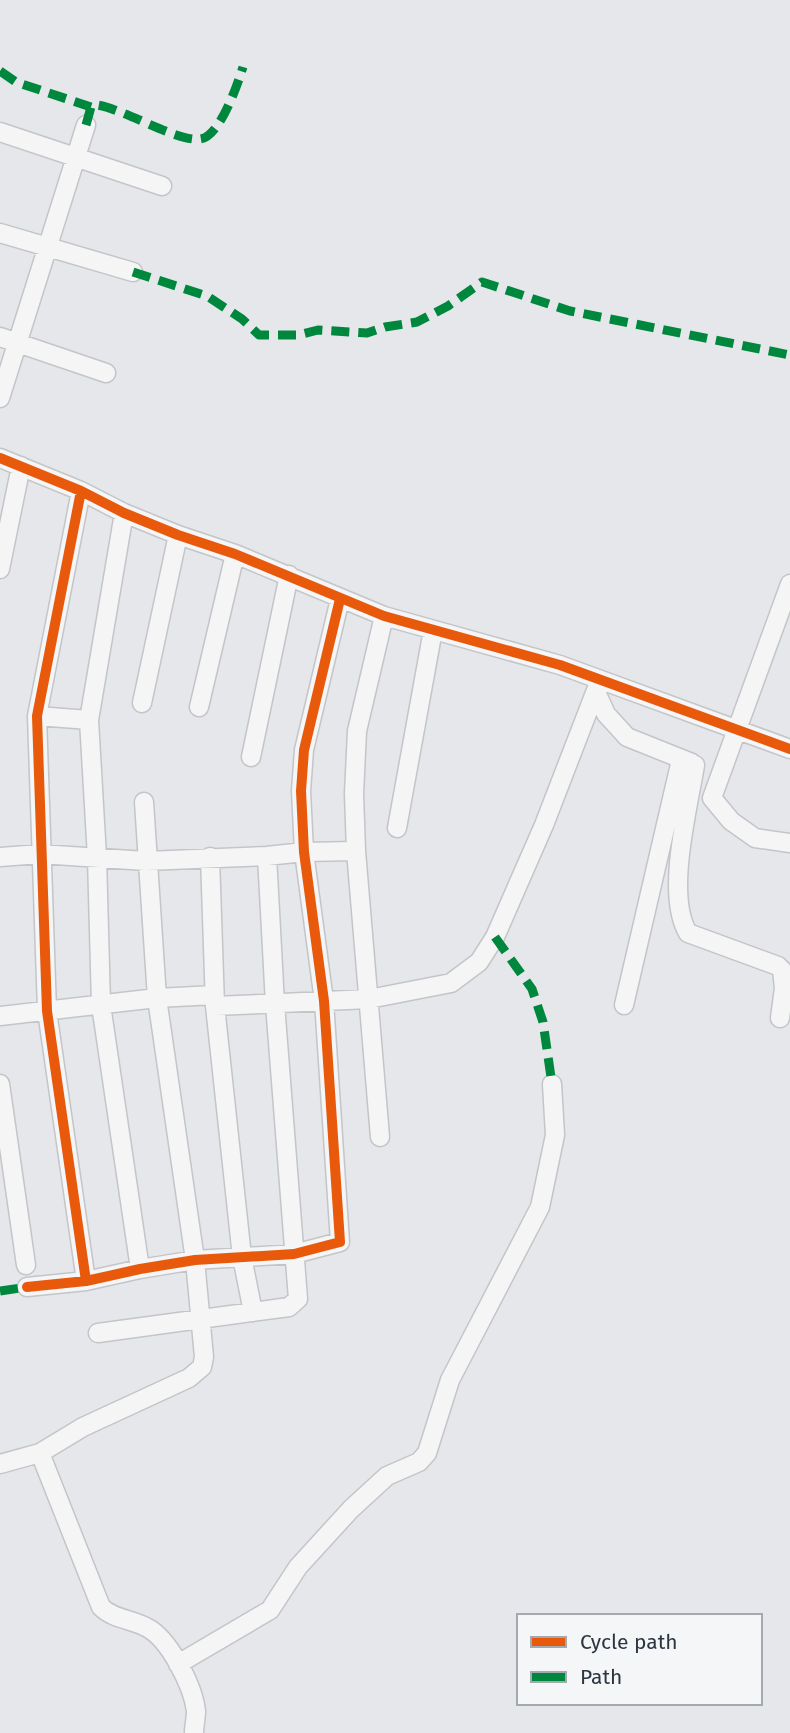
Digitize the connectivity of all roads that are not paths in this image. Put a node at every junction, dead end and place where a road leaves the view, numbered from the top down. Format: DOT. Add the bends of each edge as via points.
graph roads {
  1 [pos="86,125"];
  2 [pos="0,131"];
  3 [pos="76,157"];
  4 [pos="162,186"];
  5 [pos="0,233"];
  6 [pos="47,248"];
  7 [pos="133,272"];
  8 [pos="0,337"];
  9 [pos="18,343"];
  10 [pos="106,373"];
  11 [pos="0,398"];
  12 [pos="0,458"];
  13 [pos="21,466"];
  14 [pos="80,491"];
  15 [pos="124,513"];
  16 [pos="178,535"];
  17 [pos="235,554"];
  18 [pos="0,569"];
  19 [pos="289,575"];
  20 [pos="790,584"];
  21 [pos="340,599"];
  22 [pos="384,616"];
  23 [pos="433,630"];
  24 [pos="598,686"];
  25 [pos="142,703"];
  26 [pos="199,707"];
  27 [pos="37,716"];
  28 [pos="89,720"];
  29 [pos="737,728"];
  30 [pos="790,749"];
  31 [pos="251,758"];
  32 [pos="692,763"];
  33 [pos="144,802"];
  34 [pos="397,828"];
  35 [pos="790,843"];
  36 [pos="356,851"];
  37 [pos="304,852"];
  38 [pos="40,854"];
  39 [pos="267,856"];
  40 [pos="0,857"];
  41 [pos="97,857"];
  42 [pos="210,857"];
  43 [pos="146,861"];
  44 [pos="157,998"];
  45 [pos="369,999"];
  46 [pos="215,1000"];
  47 [pos="324,1001"];
  48 [pos="275,1004"];
  49 [pos="101,1005"];
  50 [pos="624,1005"];
  51 [pos="47,1011"];
  52 [pos="0,1016"];
  53 [pos="780,1018"];
  54 [pos="0,1084"];
  55 [pos="552,1084"];
  56 [pos="380,1137"];
  57 [pos="294,1254"];
  58 [pos="243,1257"];
  59 [pos="195,1260"];
  60 [pos="26,1265"];
  61 [pos="140,1269"];
  62 [pos="86,1281"];
  63 [pos="27,1287"];
  64 [pos="253,1312"];
  65 [pos="201,1320"];
  66 [pos="98,1333"];
  67 [pos="40,1453"];
  68 [pos="0,1464"];
  69 [pos="178,1664"];
  70 [pos="194,1733"];
  1 -- 3 [label="street"];
  2 -- 3 [label="street"];
  3 -- 4 [label="street"];
  3 -- 6 [label="street"];
  5 -- 6 [label="street"];
  6 -- 7 [label="street"];
  6 -- 9 [label="street"];
  8 -- 9 [label="street"];
  9 -- 10 [label="street"];
  9 -- 11 [label="street"];
  12 -- 13 [label="street"];
  13 -- 14 [label="street"];
  13 -- 18 [label="street"];
  14 -- 15 [label="street"];
  14 -- 27 [label="street"];
  15 -- 16 [label="street"];
  15 -- 28 [label="street"];
  16 -- 17 [label="street"];
  16 -- 25 [label="street"];
  17 -- 19 [label="street"];
  17 -- 26 [label="street"];
  19 -- 21 [label="street"];
  19 -- 31 [label="street"];
  20 -- 29 [label="street"];
  21 -- 22 [label="street"];
  21 -- 37 [label="street" via="301,770"];
  22 -- 23 [label="street"];
  22 -- 36 [label="street" via="357,732"];
  23 -- 24 [label="street" via="559,666"];
  23 -- 34 [label="street"];
  24 -- 29 [label="street"];
  24 -- 32 [label="street" via="606,714 626,737"];
  24 -- 45 [label="street" via="544,825 495,937 479,962 451,984"];
  27 -- 28 [label="street"];
  27 -- 38 [label="street"];
  28 -- 41 [label="street"];
  29 -- 30 [label="street"];
  29 -- 35 [label="street" via="712,798 730,821 755,838"];
  32 -- 50 [label="street"];
  32 -- 53 [label="street" via="677,885 682,923 688,933 778,966 785,988"];
  33 -- 43 [label="street"];
  36 -- 37 [label="street"];
  36 -- 45 [label="street"];
  37 -- 39 [label="street"];
  37 -- 47 [label="street"];
  38 -- 40 [label="street"];
  38 -- 41 [label="street"];
  38 -- 51 [label="street"];
  39 -- 42 [label="street"];
  39 -- 48 [label="street"];
  41 -- 43 [label="street"];
  41 -- 49 [label="street"];
  42 -- 43 [label="street"];
  42 -- 46 [label="street"];
  43 -- 44 [label="street"];
  44 -- 46 [label="street"];
  44 -- 49 [label="street"];
  44 -- 59 [label="street"];
  45 -- 47 [label="street"];
  45 -- 56 [label="street"];
  46 -- 48 [label="street"];
  46 -- 58 [label="street"];
  47 -- 48 [label="street"];
  47 -- 57 [label="street" via="341,1237 338,1244"];
  48 -- 57 [label="street"];
  49 -- 51 [label="street"];
  49 -- 61 [label="street"];
  51 -- 52 [label="street"];
  51 -- 62 [label="street"];
  54 -- 60 [label="street"];
  55 -- 69 [label="street" via="555,1135 540,1207 450,1380 427,1453 419,1462 387,1476 351,1508 298,1567 270,1610"];
  57 -- 58 [label="street"];
  57 -- 64 [label="street" via="296,1302"];
  58 -- 59 [label="street"];
  58 -- 64 [label="street"];
  59 -- 61 [label="street"];
  59 -- 65 [label="street"];
  61 -- 62 [label="street"];
  62 -- 63 [label="street"];
  64 -- 65 [label="street"];
  65 -- 66 [label="street"];
  65 -- 67 [label="street" via="204,1356 198,1372 83,1427"];
  67 -- 68 [label="street"];
  67 -- 69 [label="street" via="101,1607 109,1615 149,1628"];
  69 -- 70 [label="street" via="196,1711"];
}
